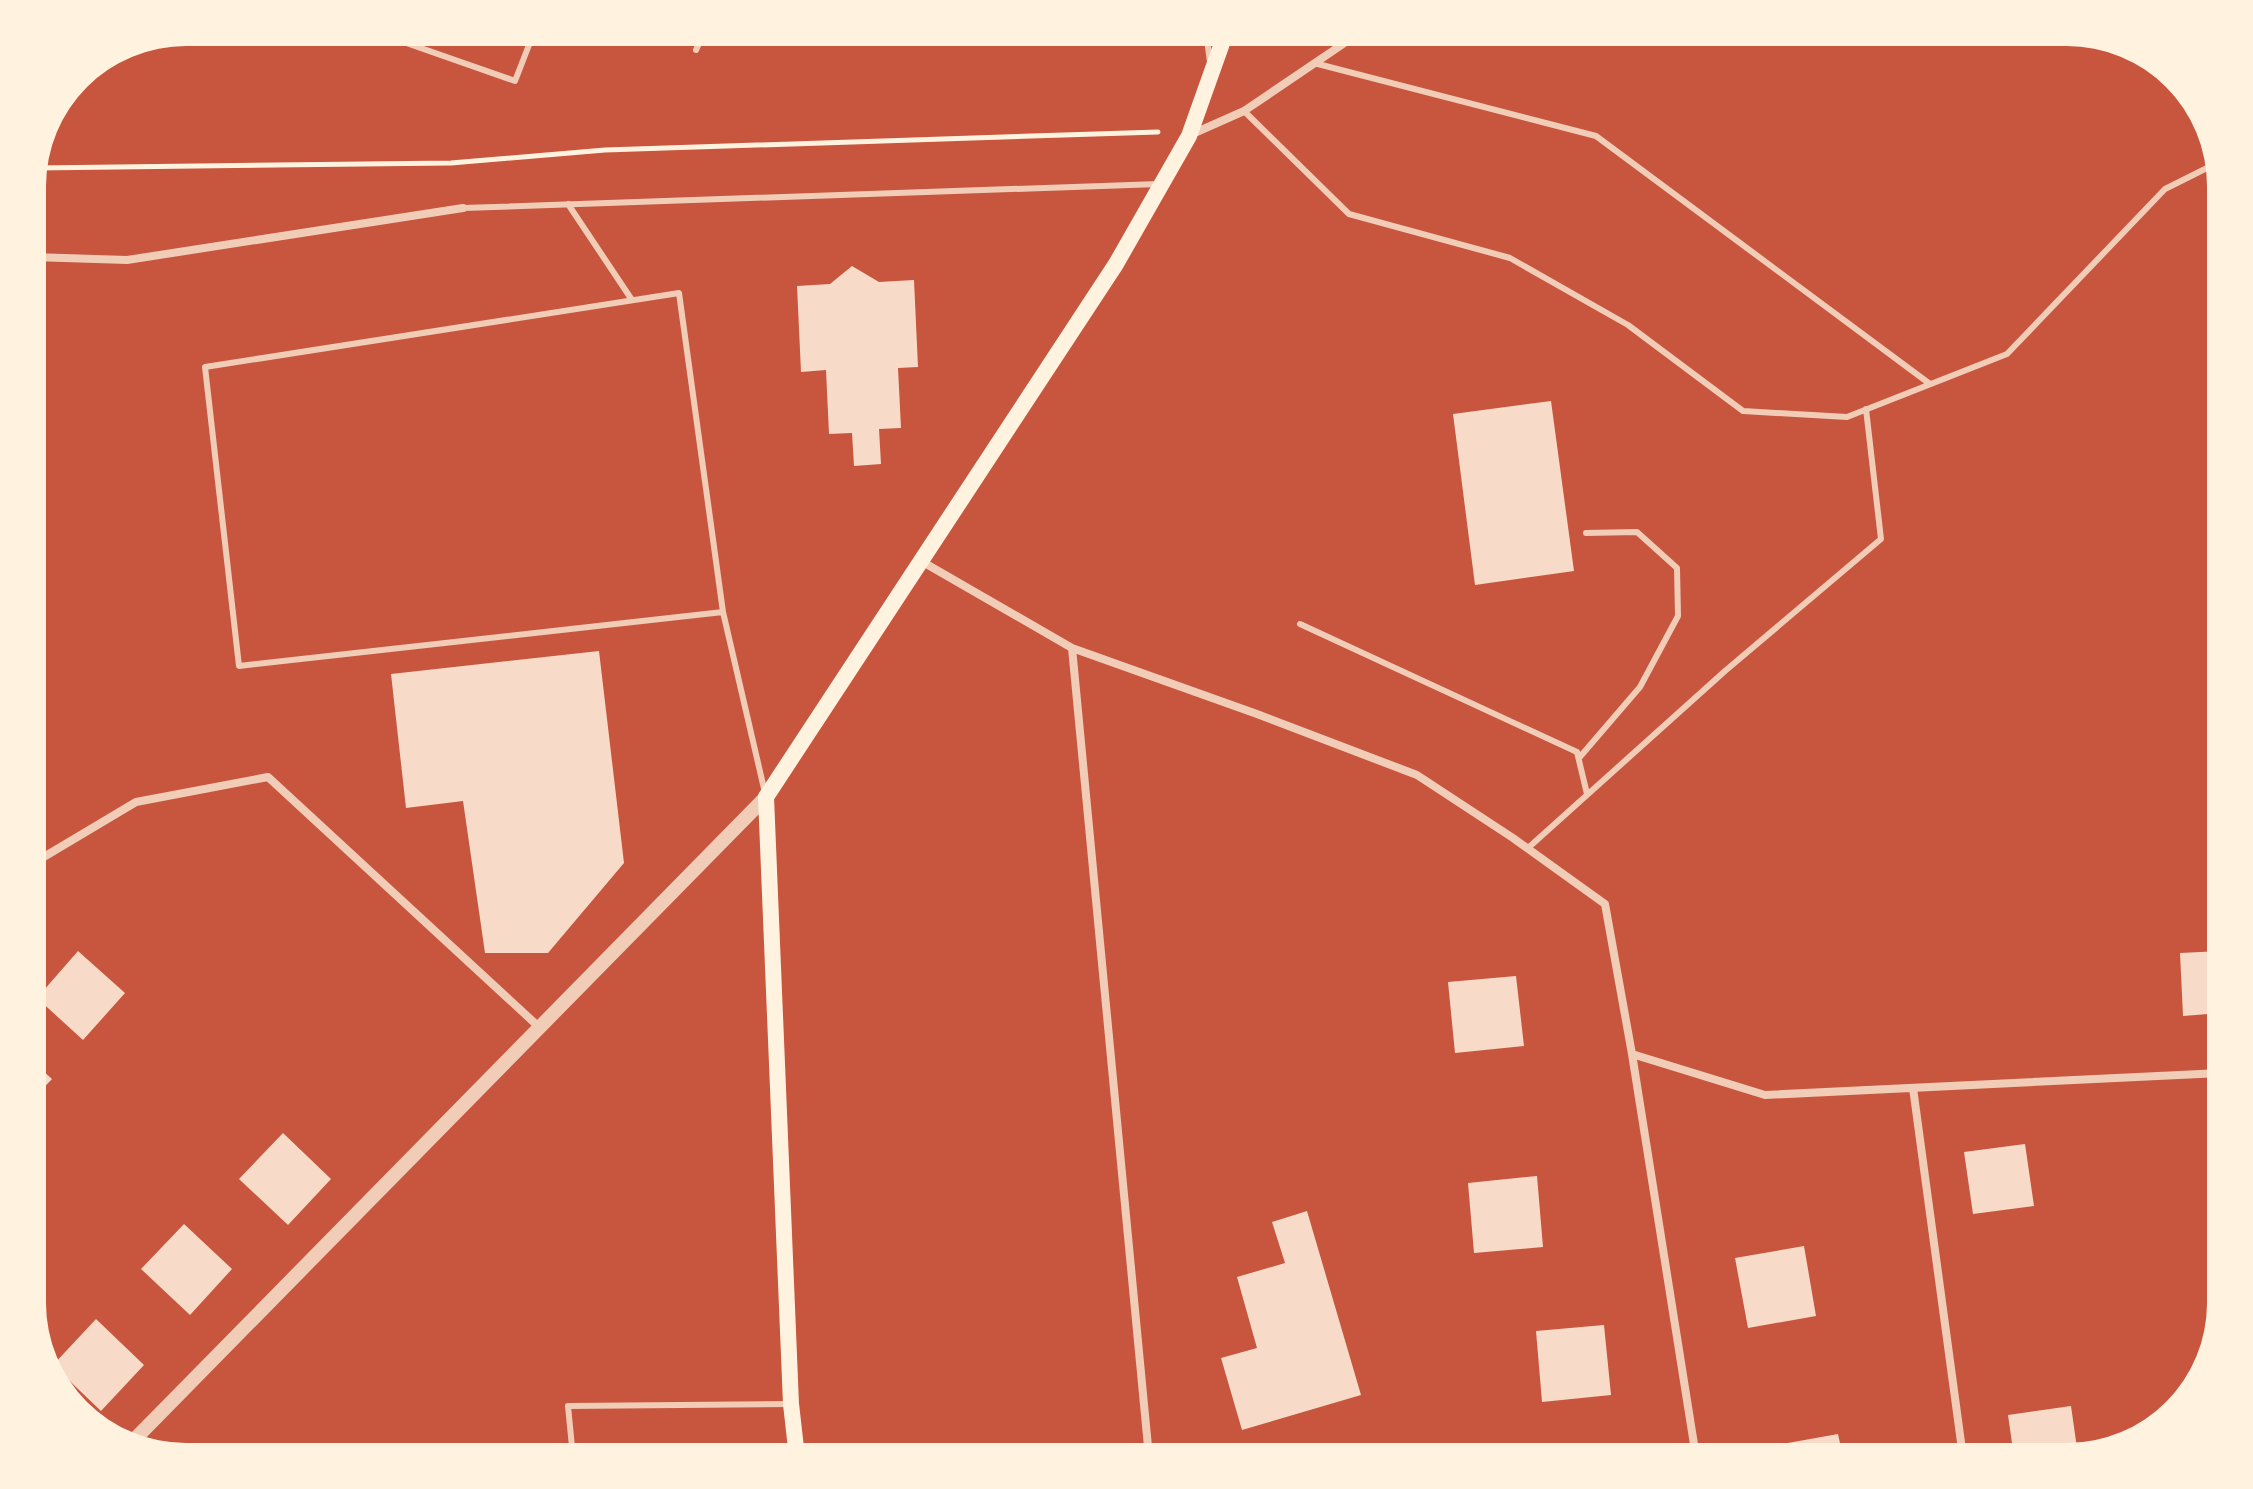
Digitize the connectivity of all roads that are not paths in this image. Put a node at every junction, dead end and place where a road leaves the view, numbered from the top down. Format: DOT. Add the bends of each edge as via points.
graph roads {
  1 [pos="415,46"];
  2 [pos="529,46"];
  3 [pos="698,46"];
  4 [pos="1208,46"];
  5 [pos="1221,46"];
  6 [pos="1340,46"];
  7 [pos="696,50"];
  8 [pos="1314,63"];
  9 [pos="1212,73"];
  10 [pos="1244,111"];
  11 [pos="1190,134"];
  12 [pos="2206,168"];
  13 [pos="1162,184"];
  14 [pos="568,204"];
  15 [pos="463,208"];
  16 [pos="46,257"];
  17 [pos="632,300"];
  18 [pos="1930,384"];
  19 [pos="1866,409"];
  20 [pos="1586,533"];
  21 [pos="921,561"];
  22 [pos="723,612"];
  23 [pos="1300,624"];
  24 [pos="1072,648"];
  25 [pos="1579,758"];
  26 [pos="1587,794"];
  27 [pos="766,797"];
  28 [pos="1528,848"];
  29 [pos="46,856"];
  30 [pos="539,1027"];
  31 [pos="1632,1054"];
  32 [pos="2207,1074"];
  33 [pos="1913,1088"];
  34 [pos="791,1404"];
  35 [pos="139,1435"];
  36 [pos="572,1443"];
  37 [pos="795,1443"];
  38 [pos="1148,1443"];
  39 [pos="1694,1443"];
  40 [pos="1961,1443"];
  1 -- 2 [label="lane" via="515,81"];
  3 -- 7 [label="lane"];
  4 -- 9 [label="lane"];
  5 -- 9 [label="main road"];
  6 -- 8 [label="street"];
  8 -- 10 [label="street"];
  8 -- 18 [label="lane" via="1596,136"];
  9 -- 11 [label="main road"];
  10 -- 11 [label="street"];
  10 -- 19 [label="lane" via="1349,214 1510,258 1628,325 1743,411 1847,417"];
  11 -- 13 [label="main road"];
  12 -- 18 [label="lane" via="2165,189 2007,354"];
  13 -- 14 [label="lane"];
  13 -- 21 [label="main road" via="1116,264"];
  14 -- 15 [label="lane"];
  14 -- 17 [label="lane"];
  15 -- 16 [label="street" via="127,260"];
  17 -- 22 [label="lane" via="679,293"];
  17 -- 22 [label="lane" via="205,367 239,666"];
  18 -- 19 [label="lane"];
  19 -- 26 [label="lane" via="1881,539"];
  20 -- 25 [label="lane" via="1637,532 1677,568 1678,616 1640,687"];
  21 -- 24 [label="street"];
  21 -- 27 [label="main road"];
  22 -- 27 [label="lane"];
  23 -- 25 [label="lane" via="1577,752"];
  24 -- 28 [label="street" via="1417,775"];
  24 -- 38 [label="street"];
  25 -- 26 [label="lane"];
  26 -- 28 [label="lane"];
  27 -- 30 [label="street"];
  27 -- 34 [label="main road"];
  28 -- 31 [label="street" via="1605,904"];
  29 -- 30 [label="street" via="136,802 268,777"];
  30 -- 35 [label="street"];
  31 -- 33 [label="street" via="1765,1095"];
  31 -- 39 [label="street"];
  32 -- 33 [label="street"];
  33 -- 40 [label="street"];
  34 -- 36 [label="lane" via="568,1406"];
  34 -- 37 [label="main road"];
}
